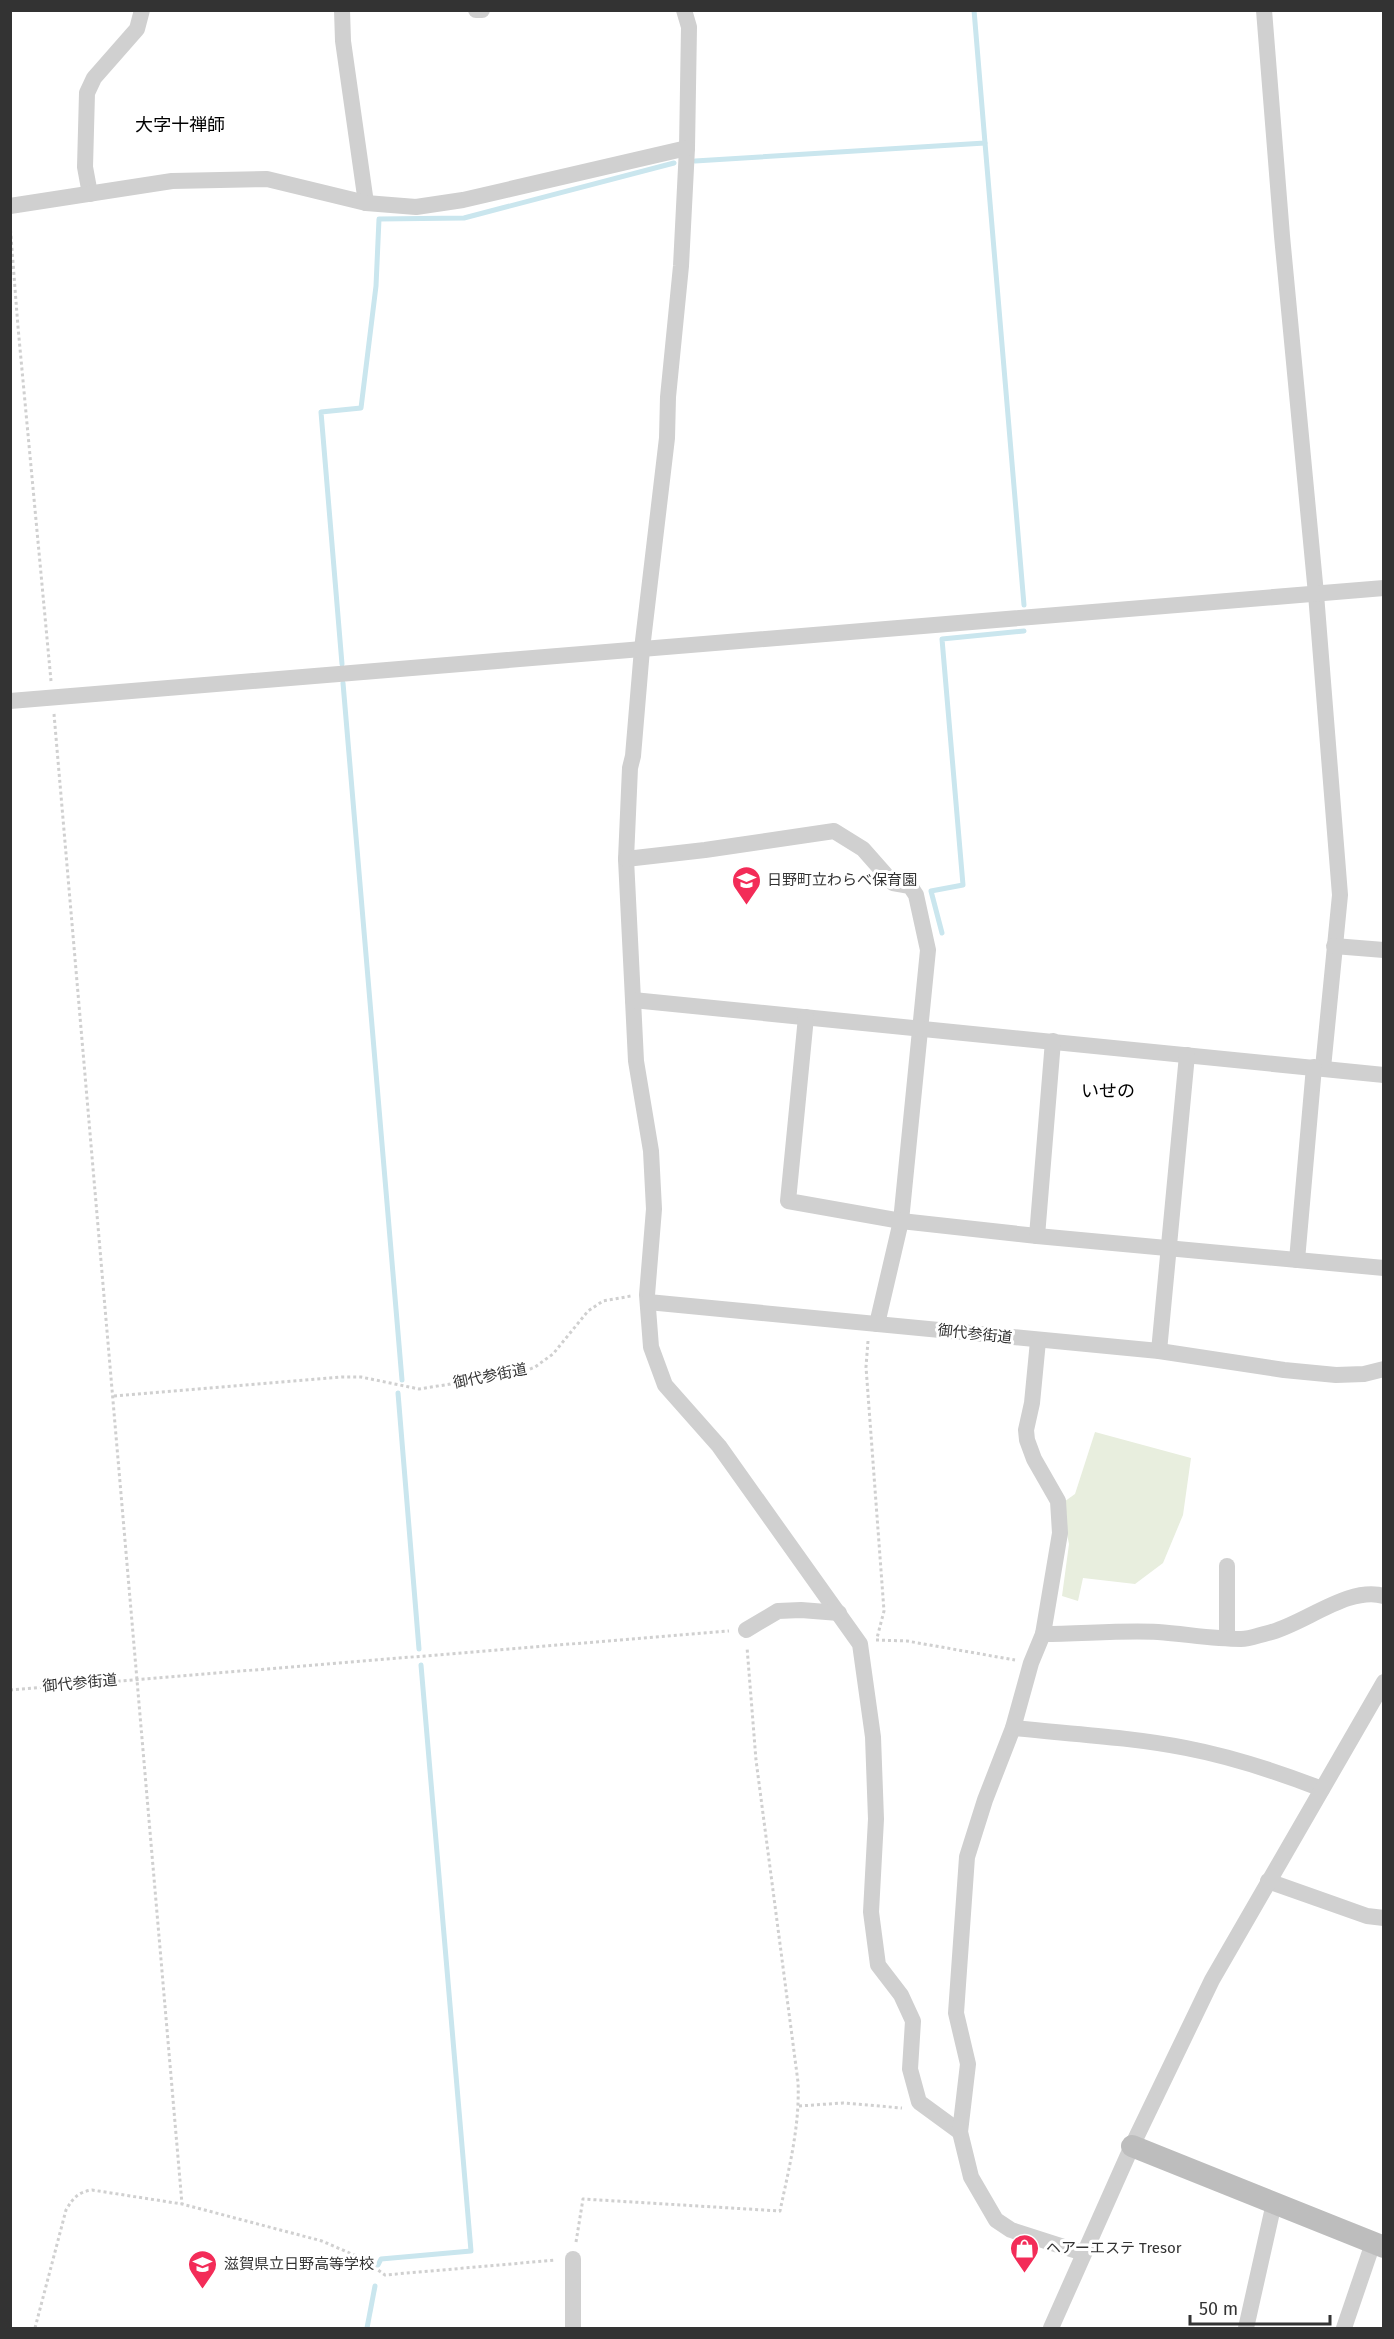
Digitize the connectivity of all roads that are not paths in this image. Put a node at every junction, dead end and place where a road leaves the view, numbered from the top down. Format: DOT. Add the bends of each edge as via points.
graph roads {
  1 [pos="142,10"];
  2 [pos="342,10"];
  3 [pos="476,10"];
  4 [pos="482,10"];
  5 [pos="684,10"];
  6 [pos="1264,10"];
  7 [pos="687,148"];
  8 [pos="90,194"];
  9 [pos="366,203"];
  10 [pos="10,206"];
  11 [pos="1383,588"];
  12 [pos="1316,594"];
  13 [pos="642,650"];
  14 [pos="10,701"];
  15 [pos="626,859"];
  16 [pos="1335,946"];
  17 [pos="1383,950"];
  18 [pos="633,1000"];
  19 [pos="806,1017"];
  20 [pos="919,1028"];
  21 [pos="1053,1041"];
  22 [pos="1187,1055"];
  23 [pos="1318,1068"];
  24 [pos="1383,1075"];
  25 [pos="902,1221"];
  26 [pos="1037,1236"];
  27 [pos="1168,1247"];
  28 [pos="1297,1260"];
  29 [pos="1383,1268"];
  30 [pos="648,1298"];
  31 [pos="877,1324"];
  32 [pos="1038,1341"];
  33 [pos="1159,1352"];
  34 [pos="1383,1369"];
  35 [pos="1227,1566"];
  36 [pos="1383,1596"];
  37 [pos="839,1613"];
  38 [pos="746,1630"];
  39 [pos="1043,1634"];
  40 [pos="1227,1638"];
  41 [pos="1383,1682"];
  42 [pos="1013,1728"];
  43 [pos="1322,1789"];
  44 [pos="1268,1881"];
  45 [pos="1383,1918"];
  46 [pos="960,2132"];
  47 [pos="1132,2146"];
  48 [pos="1274,2203"];
  49 [pos="1378,2245"];
  50 [pos="1083,2253"];
  51 [pos="573,2259"];
  52 [pos="573,2328"];
  53 [pos="1051,2328"];
  54 [pos="1246,2328"];
  55 [pos="1344,2328"];
  1 -- 8 [label="street" via="137,29 94,78 87,93 85,167"];
  2 -- 9 [label="street"];
  3 -- 4 [label="street"];
  5 -- 7 [label="street" via="689,27"];
  6 -- 12 [label="street"];
  7 -- 9 [label="street" via="463,200 416,207"];
  7 -- 13 [label="street" via="667,438"];
  8 -- 9 [label="street" via="172,181 267,179"];
  8 -- 10 [label="street"];
  11 -- 12 [label="street"];
  12 -- 13 [label="street"];
  12 -- 16 [label="street" via="1340,895"];
  13 -- 14 [label="street"];
  13 -- 15 [label="street"];
  15 -- 18 [label="street"];
  15 -- 20 [label="street" via="834,831 863,849 893,883 910,886 916,895 928,950"];
  16 -- 17 [label="street"];
  16 -- 23 [label="street"];
  18 -- 19 [label="street"];
  18 -- 30 [label="street" via="636,1061 651,1151 654,1209"];
  19 -- 20 [label="street"];
  19 -- 25 [label="street" via="788,1201"];
  20 -- 21 [label="street"];
  20 -- 25 [label="street"];
  21 -- 22 [label="street"];
  21 -- 26 [label="street"];
  22 -- 23 [label="street"];
  22 -- 27 [label="street"];
  23 -- 24 [label="street"];
  23 -- 28 [label="street"];
  25 -- 26 [label="street"];
  25 -- 31 [label="street"];
  26 -- 27 [label="street"];
  27 -- 28 [label="street"];
  27 -- 33 [label="street"];
  28 -- 29 [label="street"];
  30 -- 31 [label="street, 御代参街道"];
  30 -- 37 [label="street" via="651,1347 665,1385 719,1446"];
  31 -- 32 [label="street, 御代参街道"];
  32 -- 33 [label="street, 御代参街道"];
  32 -- 39 [label="street" via="1027,1440 1058,1502 1060,1533"];
  33 -- 34 [label="street, 御代参街道" via="1336,1375"];
  35 -- 40 [label="street"];
  36 -- 40 [label="street" via="1356,1595 1277,1631 1243,1639"];
  37 -- 38 [label="street" via="778,1611"];
  37 -- 46 [label="street" via="860,1644 873,1737 876,1819 871,1912 878,1965 902,1995 913,2021 910,2069 920,2102"];
  39 -- 40 [label="street" via="1158,1632"];
  39 -- 42 [label="street"];
  41 -- 43 [label="street"];
  42 -- 43 [label="street" via="1186,1748 1273,1771"];
  42 -- 46 [label="street" via="967,1857 956,2013 968,2064"];
  43 -- 44 [label="street"];
  44 -- 45 [label="street"];
  44 -- 47 [label="street" via="1212,1980"];
  46 -- 50 [label="street" via="971,2177 996,2220 1011,2230"];
  47 -- 48 [label="street"];
  47 -- 50 [label="street"];
  48 -- 49 [label="street"];
  48 -- 54 [label="street"];
  49 -- 55 [label="street"];
  50 -- 53 [label="street"];
  51 -- 52 [label="street"];
}
